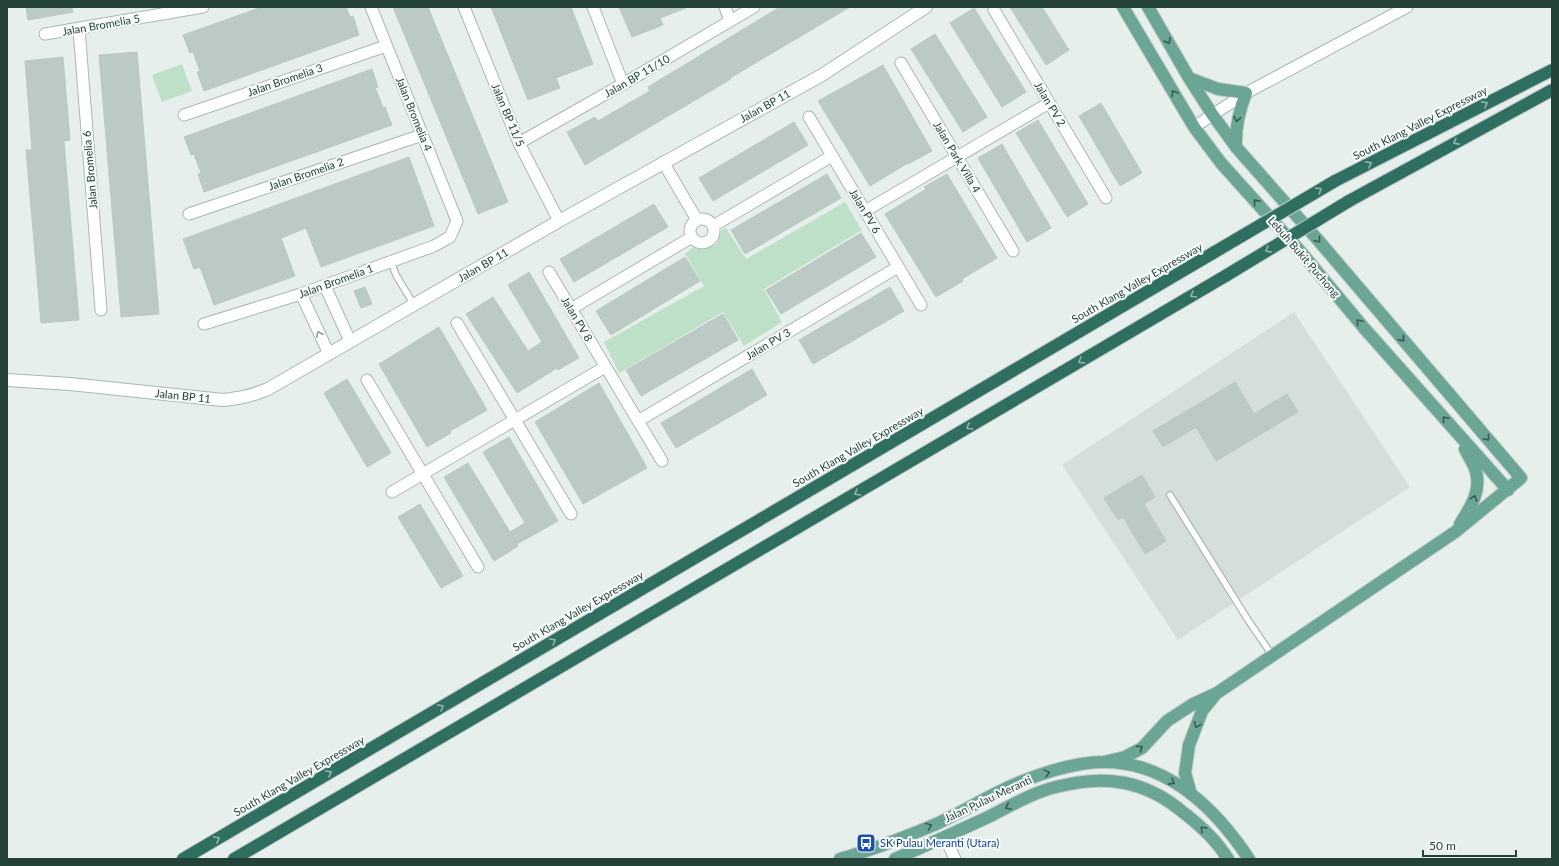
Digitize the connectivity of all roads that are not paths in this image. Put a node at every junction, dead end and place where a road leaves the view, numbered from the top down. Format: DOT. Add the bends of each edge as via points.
graph roads {
  1 [pos="203,7"];
  2 [pos="371,7"];
  3 [pos="464,7"];
  4 [pos="593,7"];
  5 [pos="725,7"];
  6 [pos="754,7"];
  7 [pos="926,7"];
  8 [pos="1123,7"];
  9 [pos="1148,7"];
  10 [pos="1407,7"];
  11 [pos="994,10"];
  12 [pos="730,21"];
  13 [pos="79,29"];
  14 [pos="45,34"];
  15 [pos="386,46"];
  16 [pos="901,63"];
  17 [pos="1552,70"];
  18 [pos="1189,78"];
  19 [pos="624,84"];
  20 [pos="1552,90"];
  21 [pos="1246,92"];
  22 [pos="1049,102"];
  23 [pos="1212,114"];
  24 [pos="184,115"];
  25 [pos="809,118"];
  26 [pos="1194,127"];
  27 [pos="422,135"];
  28 [pos="519,143"];
  29 [pos="1236,147"];
  30 [pos="832,156"];
  31 [pos="957,157"];
  32 [pos="663,162"];
  33 [pos="1106,198"];
  34 [pos="865,211"];
  35 [pos="189,214"];
  36 [pos="697,220"];
  37 [pos="457,221"];
  38 [pos="559,221"];
  39 [pos="713,226"];
  40 [pos="692,237"];
  41 [pos="1013,251"];
  42 [pos="391,262"];
  43 [pos="898,267"];
  44 [pos="549,272"];
  45 [pos="326,286"];
  46 [pos="301,294"];
  47 [pos="414,305"];
  48 [pos="921,305"];
  49 [pos="571,309"];
  50 [pos="101,310"];
  51 [pos="457,323"];
  52 [pos="204,324"];
  53 [pos="350,341"];
  54 [pos="329,354"];
  55 [pos="605,366"];
  56 [pos="7,380"];
  57 [pos="367,380"];
  58 [pos="515,420"];
  59 [pos="638,421"];
  60 [pos="1457,434"];
  61 [pos="662,461"];
  62 [pos="422,474"];
  63 [pos="1508,490"];
  64 [pos="392,492"];
  65 [pos="1170,495"];
  66 [pos="571,514"];
  67 [pos="1456,532"];
  68 [pos="478,567"];
  69 [pos="1272,655"];
  70 [pos="1217,693"];
  71 [pos="1104,762"];
  72 [pos="1191,794"];
  73 [pos="944,837"];
  74 [pos="183,859"];
  75 [pos="234,859"];
  76 [pos="840,859"];
  77 [pos="895,859"];
  78 [pos="955,859"];
  79 [pos="1228,859"];
  80 [pos="1249,859"];
  1 -- 13 [label="street, Jalan Bromelia 5"];
  2 -- 15 [label="street, Jalan Bromelia 4"];
  3 -- 28 [label="street, Jalan BP 11/5"];
  4 -- 19 [label="street"];
  5 -- 12 [label="street"];
  6 -- 12 [label="street, Jalan BP 11/10"];
  7 -- 32 [label="street, Jalan BP 11" via="822,75"];
  26 -- 8 [label="main road, Lebuh Bukit Puchong, one-way"];
  9 -- 18 [label="main road, Lebuh Bukit Puchong, one-way"];
  10 -- 21 [label="street"];
  11 -- 22 [label="street, Jalan PV 2"];
  12 -- 19 [label="street, Jalan BP 11/10"];
  13 -- 14 [label="street, Jalan Bromelia 5"];
  13 -- 50 [label="street, Jalan Bromelia 6"];
  15 -- 24 [label="street, Jalan Bromelia 3"];
  15 -- 27 [label="street, Jalan Bromelia 4"];
  16 -- 31 [label="street, Jalan Park Villa 4"];
  74 -- 17 [label="highway, South Klang Valley Expressway, one-way, bridge" via="1335,181"];
  18 -- 21 [label="main road" via="1218,89"];
  18 -- 23 [label="main road, Lebuh Bukit Puchong"];
  19 -- 28 [label="street, Jalan BP 11/10"];
  20 -- 75 [label="highway, one-way, bridge" via="1349,201"];
  21 -- 23 [label="street"];
  21 -- 29 [label="main road, one-way" via="1239,110"];
  22 -- 31 [label="street"];
  22 -- 33 [label="street, Jalan PV 2"];
  23 -- 26 [label="street"];
  23 -- 29 [label="main road, Lebuh Bukit Puchong"];
  25 -- 30 [label="street, Jalan PV 6"];
  60 -- 26 [label="main road, Lebuh Bukit Puchong, one-way" via="1221,163"];
  27 -- 35 [label="street, Jalan Bromelia 2"];
  27 -- 37 [label="street, Jalan Bromelia 4"];
  28 -- 38 [label="street, Jalan BP 11/5"];
  29 -- 63 [label="main road, Lebuh Bukit Puchong, one-way" via="1522,478"];
  30 -- 34 [label="street, Jalan PV 6"];
  30 -- 39 [label="street"];
  31 -- 34 [label="street"];
  31 -- 41 [label="street, Jalan Park Villa 4"];
  32 -- 36 [label="street"];
  32 -- 38 [label="street, Jalan BP 11"];
  34 -- 43 [label="street, Jalan PV 6"];
  36 -- 39 [label="street" via="708,220"];
  36 -- 40 [label="street" via="690,227"];
  37 -- 42 [label="street, Jalan Bromelia 1" via="450,237 434,246"];
  38 -- 47 [label="street, Jalan BP 11"];
  39 -- 40 [label="street" via="713,234 706,242 698,242"];
  40 -- 49 [label="street"];
  42 -- 45 [label="street, Jalan Bromelia 1"];
  42 -- 47 [label="lane"];
  43 -- 48 [label="street, Jalan PV 6"];
  43 -- 59 [label="street, Jalan PV 3"];
  44 -- 49 [label="street, Jalan PV 8"];
  45 -- 46 [label="street, Jalan Bromelia 1"];
  45 -- 53 [label="street"];
  46 -- 52 [label="street, Jalan Bromelia 1"];
  54 -- 46 [label="street, one-way"];
  47 -- 53 [label="street, Jalan BP 11"];
  49 -- 55 [label="street, Jalan PV 8"];
  51 -- 58 [label="street"];
  53 -- 54 [label="street, Jalan BP 11"];
  54 -- 56 [label="street, Jalan BP 11" via="268,389 245,398 223,400"];
  55 -- 58 [label="street"];
  55 -- 59 [label="street, Jalan PV 8"];
  57 -- 62 [label="street"];
  58 -- 62 [label="street"];
  58 -- 66 [label="street"];
  59 -- 61 [label="street, Jalan PV 8"];
  60 -- 63 [label="main road, Lebuh Bukit Puchong"];
  67 -- 60 [label="main road, one-way" via="1474,503 1478,488 1476,470"];
  62 -- 64 [label="street"];
  62 -- 68 [label="street"];
  63 -- 67 [label="main road"];
  65 -- 69 [label="lane"];
  67 -- 69 [label="main road"];
  69 -- 70 [label="main road"];
  71 -- 70 [label="main road, one-way" via="1125,757 1142,748 1167,721 1193,704"];
  70 -- 72 [label="main road, one-way" via="1202,712 1189,745 1185,774"];
  71 -- 72 [label="main road, Jalan Pulau Meranti, one-way" via="1150,770"];
  76 -- 71 [label="main road, Jalan Pulau Meranti, one-way" via="874,849 935,824 1043,774 1081,764"];
  72 -- 80 [label="main road, Jalan Pulau Meranti" via="1216,816"];
  73 -- 77 [label="main road, Jalan Pulau Meranti"];
  73 -- 78 [label="street"];
  79 -- 73 [label="main road, Jalan Pulau Meranti, one-way" via="1204,830 1170,801 1143,788 1118,781 1087,781 1055,787"];
}
